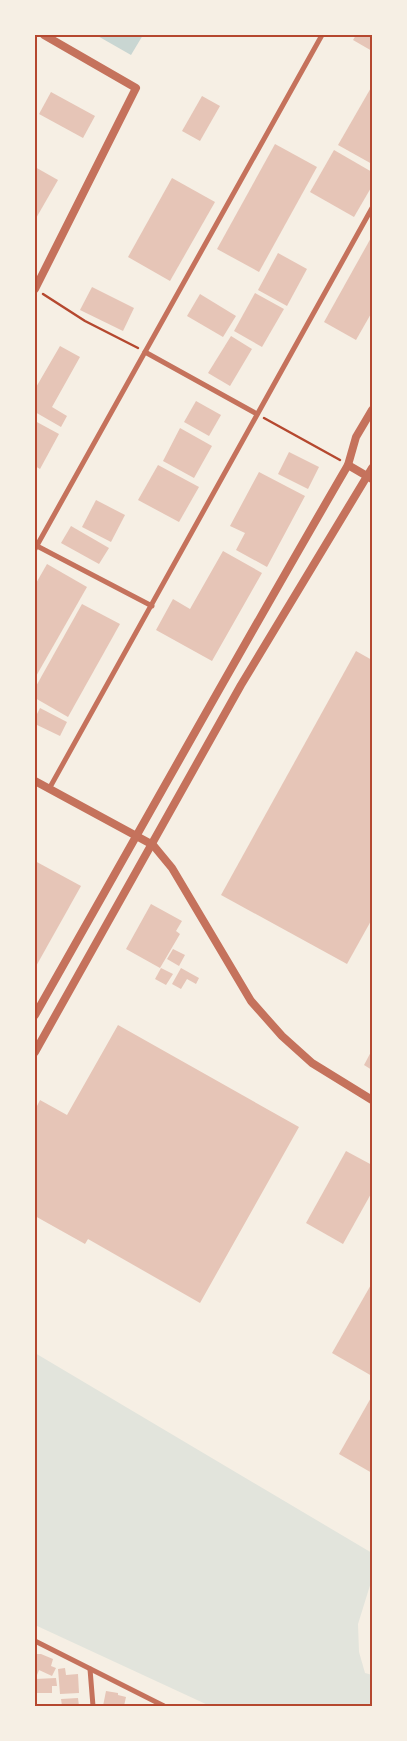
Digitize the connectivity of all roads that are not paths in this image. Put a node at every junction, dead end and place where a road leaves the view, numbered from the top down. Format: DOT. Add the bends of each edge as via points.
graph roads {
  1 [pos="44,35"];
  2 [pos="322,35"];
  3 [pos="372,208"];
  4 [pos="35,288"];
  5 [pos="145,352"];
  6 [pos="372,410"];
  7 [pos="257,414"];
  8 [pos="348,465"];
  9 [pos="372,468"];
  10 [pos="370,478"];
  11 [pos="36,548"];
  12 [pos="152,606"];
  13 [pos="35,781"];
  14 [pos="50,789"];
  15 [pos="137,837"];
  16 [pos="153,845"];
  17 [pos="35,1015"];
  18 [pos="35,1052"];
  19 [pos="372,1100"];
  20 [pos="35,1641"];
  21 [pos="90,1669"];
  22 [pos="92,1706"];
  23 [pos="164,1706"];
  1 -- 4 [label="street" via="136,88"];
  2 -- 5 [label="street"];
  3 -- 7 [label="street"];
  5 -- 7 [label="street"];
  5 -- 11 [label="street"];
  6 -- 8 [label="street" via="356,437"];
  7 -- 12 [label="street"];
  8 -- 10 [label="street"];
  8 -- 15 [label="street" via="250,632"];
  9 -- 10 [label="street"];
  10 -- 16 [label="street" via="241,685"];
  11 -- 12 [label="street"];
  12 -- 14 [label="street"];
  13 -- 14 [label="street"];
  14 -- 15 [label="street"];
  15 -- 16 [label="street"];
  15 -- 17 [label="street"];
  16 -- 18 [label="street"];
  16 -- 19 [label="street" via="172,868 251,1001 312,1063"];
  20 -- 21 [label="street"];
  21 -- 22 [label="street"];
  21 -- 23 [label="street"];
}
